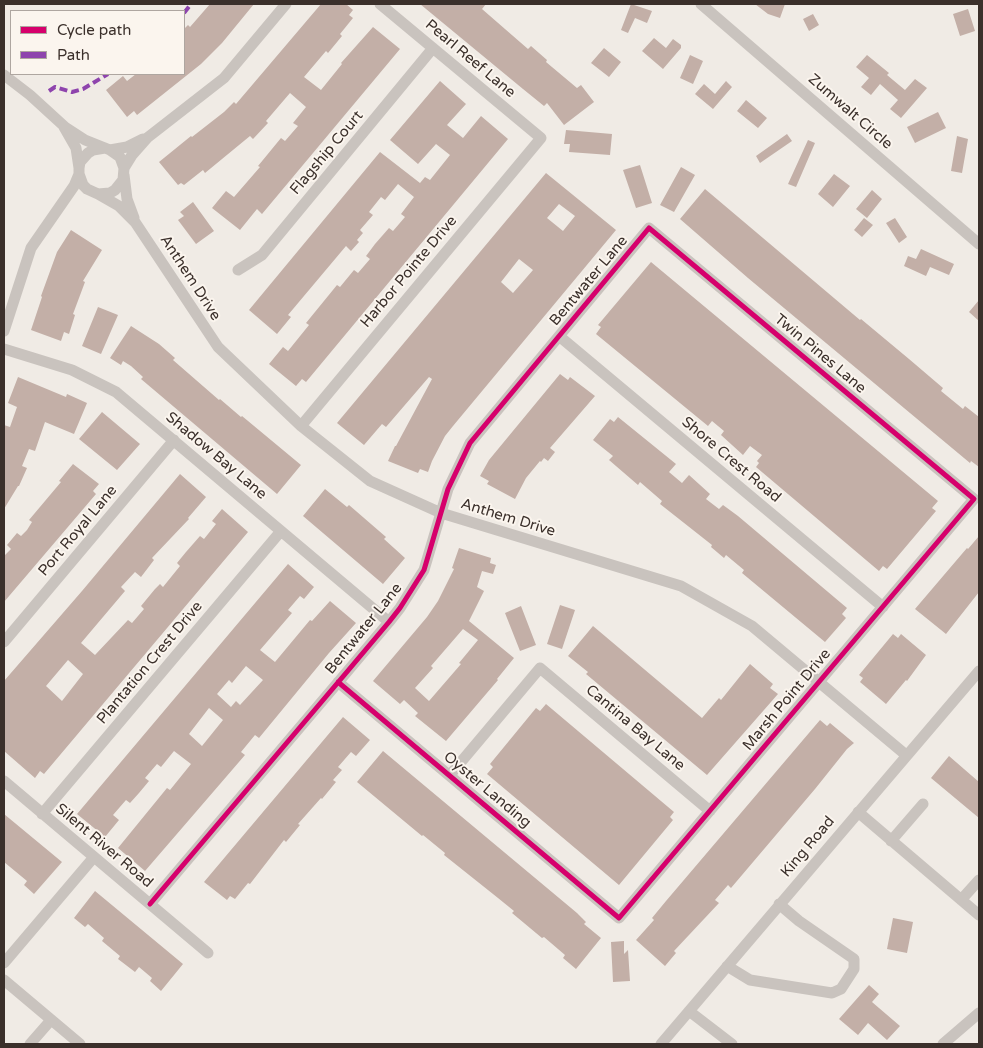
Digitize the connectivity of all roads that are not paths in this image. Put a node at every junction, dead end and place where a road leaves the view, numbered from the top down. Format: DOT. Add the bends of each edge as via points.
graph roads {
  1 [pos="286,4"];
  2 [pos="380,4"];
  3 [pos="700,4"];
  4 [pos="433,48"];
  5 [pos="4,74"];
  6 [pos="61,124"];
  7 [pos="147,138"];
  8 [pos="541,138"];
  9 [pos="107,149"];
  10 [pos="79,171"];
  11 [pos="124,171"];
  12 [pos="95,193"];
  13 [pos="60,204"];
  14 [pos="135,222"];
  15 [pos="649,228"];
  16 [pos="979,244"];
  17 [pos="238,270"];
  18 [pos="4,331"];
  19 [pos="559,336"];
  20 [pos="4,349"];
  21 [pos="301,426"];
  22 [pos="174,440"];
  23 [pos="974,500"];
  24 [pos="441,513"];
  25 [pos="281,531"];
  26 [pos="883,607"];
  27 [pos="389,622"];
  28 [pos="4,642"];
  29 [pos="979,670"];
  30 [pos="820,681"];
  31 [pos="338,682"];
  32 [pos="906,755"];
  33 [pos="450,775"];
  34 [pos="4,781"];
  35 [pos="923,804"];
  36 [pos="710,810"];
  37 [pos="858,812"];
  38 [pos="42,814"];
  39 [pos="892,840"];
  40 [pos="94,857"];
  41 [pos="979,880"];
  42 [pos="961,900"];
  43 [pos="150,904"];
  44 [pos="779,904"];
  45 [pos="979,915"];
  46 [pos="619,918"];
  47 [pos="208,952"];
  48 [pos="4,963"];
  49 [pos="727,966"];
  50 [pos="4,980"];
  51 [pos="689,1011"];
  52 [pos="979,1013"];
  53 [pos="51,1020"];
  54 [pos="30,1044"];
  55 [pos="80,1044"];
  56 [pos="661,1044"];
  57 [pos="732,1044"];
  58 [pos="943,1044"];
  1 -- 7 [label="street" via="224,78"];
  2 -- 4 [label="street, Pearl Reef Lane"];
  3 -- 16 [label="street, Zumwalt Circle"];
  4 -- 8 [label="street, Pearl Reef Lane"];
  4 -- 17 [label="street, Flagship Court" via="262,255"];
  5 -- 6 [label="street"];
  6 -- 9 [label="street" via="85,140"];
  6 -- 10 [label="street" via="76,148"];
  7 -- 9 [label="street" via="127,147"];
  7 -- 11 [label="street" via="132,155"];
  8 -- 21 [label="street, Harbor Pointe Drive"];
  9 -- 10 [label="street" via="88,153 80,162"];
  9 -- 11 [label="street" via="120,157"];
  10 -- 12 [label="street" via="83,185"];
  10 -- 13 [label="street" via="74,186"];
  11 -- 12 [label="street" via="115,190"];
  11 -- 14 [label="street, Anthem Drive" via="127,198"];
  12 -- 13 [label="street" via="81,194"];
  12 -- 14 [label="street, Anthem Drive" via="119,206"];
  13 -- 18 [label="street" via="30,248"];
  14 -- 21 [label="street, Anthem Drive" via="218,347"];
  15 -- 19 [label="street, Bentwater Lane"];
  15 -- 23 [label="street, Twin Pines Lane"];
  19 -- 24 [label="street, Bentwater Lane" via="470,443 448,489"];
  19 -- 26 [label="street, Shore Crest Road"];
  20 -- 22 [label="street, Shadow Bay Lane" via="72,370 116,392"];
  21 -- 24 [label="street, Anthem Drive" via="370,481"];
  22 -- 25 [label="street, Shadow Bay Lane"];
  22 -- 28 [label="street, Port Royal Lane"];
  23 -- 26 [label="street, Marsh Point Drive"];
  24 -- 27 [label="street, Bentwater Lane" via="424,570"];
  24 -- 30 [label="street, Anthem Drive" via="681,586 752,626"];
  25 -- 27 [label="street, Shadow Bay Lane"];
  25 -- 38 [label="street, Plantation Crest Drive"];
  26 -- 30 [label="street, Marsh Point Drive"];
  27 -- 31 [label="street, Bentwater Lane"];
  29 -- 32 [label="street, King Road"];
  30 -- 32 [label="street, Anthem Drive"];
  30 -- 36 [label="street, Marsh Point Drive"];
  31 -- 33 [label="street, Oyster Landing"];
  31 -- 43 [label="street, Bentwater Lane"];
  32 -- 37 [label="street, King Road"];
  33 -- 36 [label="street, Cantina Bay Lane" via="540,668"];
  33 -- 46 [label="street, Oyster Landing"];
  34 -- 38 [label="street, Silent River Road"];
  35 -- 39 [label="street"];
  36 -- 46 [label="street, Marsh Point Drive"];
  37 -- 39 [label="street"];
  37 -- 44 [label="street, King Road"];
  38 -- 40 [label="street, Silent River Road"];
  39 -- 42 [label="street"];
  40 -- 43 [label="street, Silent River Road"];
  40 -- 48 [label="street"];
  41 -- 42 [label="street"];
  42 -- 45 [label="street"];
  43 -- 47 [label="street, Silent River Road"];
  44 -- 49 [label="street, King Road"];
  44 -- 49 [label="street" via="854,959 854,969 841,989 832,993 750,980"];
  49 -- 51 [label="street, King Road"];
  50 -- 53 [label="street"];
  51 -- 56 [label="street, King Road"];
  51 -- 57 [label="street"];
  52 -- 58 [label="street"];
  53 -- 54 [label="street"];
  53 -- 55 [label="street"];
}
